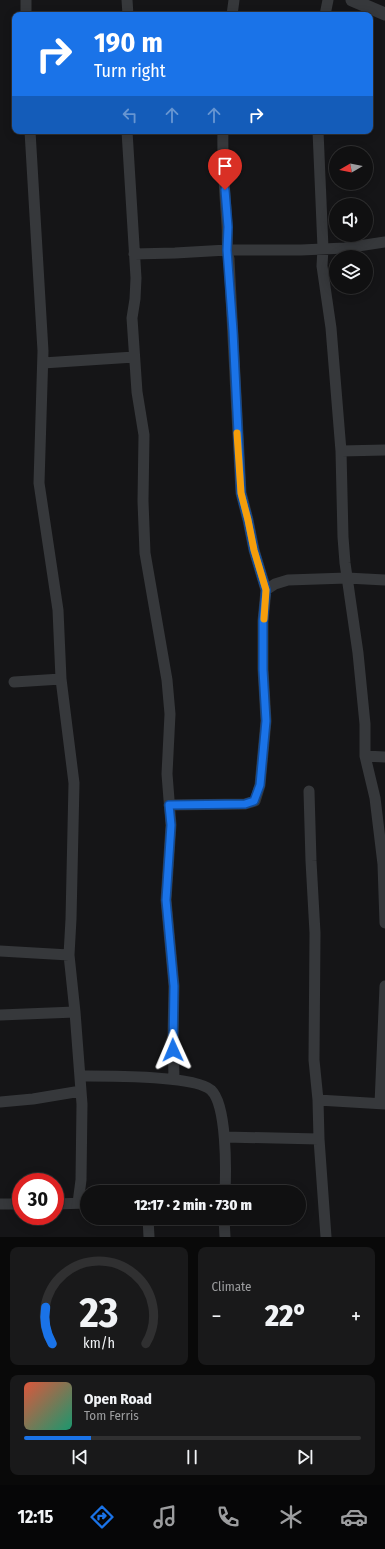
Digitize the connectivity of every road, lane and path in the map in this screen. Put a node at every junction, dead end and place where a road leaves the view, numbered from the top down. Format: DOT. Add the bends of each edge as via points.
graph roads {
  1 [pos="26,0"];
  2 [pos="127,0"];
  3 [pos="234,0"];
  4 [pos="328,0"];
  5 [pos="352,0"];
  6 [pos="26,12"];
  7 [pos="128,12"];
  8 [pos="232,12"];
  9 [pos="326,12"];
  10 [pos="385,14"];
  11 [pos="30,134"];
  12 [pos="127,134"];
  13 [pos="223,134"];
  14 [pos="318,134"];
  15 [pos="385,242"];
  16 [pos="323,248"];
  17 [pos="227,250"];
  18 [pos="134,254"];
  19 [pos="134,357"];
  20 [pos="43,363"];
  21 [pos="385,450"];
  22 [pos="341,451"];
  23 [pos="347,578"];
  24 [pos="385,580"];
  25 [pos="266,590"];
  26 [pos="61,679"];
  27 [pos="14,682"];
  28 [pos="364,756"];
  29 [pos="385,756"];
  30 [pos="309,791"];
  31 [pos="169,805"];
  32 [pos="385,923"];
  33 [pos="0,951"];
  34 [pos="69,955"];
  35 [pos="385,986"];
  36 [pos="75,1012"];
  37 [pos="0,1014"];
  38 [pos="80,1076"];
  39 [pos="174,1079"];
  40 [pos="81,1091"];
  41 [pos="318,1100"];
  42 [pos="0,1102"];
  43 [pos="383,1104"];
  44 [pos="225,1137"];
  45 [pos="319,1139"];
  46 [pos="81,1185"];
  47 [pos="225,1185"];
  48 [pos="80,1203"];
  49 [pos="0,1204"];
  50 [pos="12,1204"];
  51 [pos="64,1204"];
  52 [pos="148,1225"];
  53 [pos="224,1225"];
  54 [pos="149,1237"];
  55 [pos="225,1237"];
  56 [pos="326,1237"];
  1 -- 6 [label="street"];
  2 -- 7 [label="street"];
  3 -- 8 [label="street"];
  4 -- 9 [label="street"];
  5 -- 10 [label="street"];
  11 -- 20 [label="street"];
  12 -- 18 [label="street"];
  13 -- 17 [label="street"];
  14 -- 16 [label="street"];
  15 -- 16 [label="street" via="345,248"];
  16 -- 17 [label="street"];
  16 -- 22 [label="street" via="322,266 331,328"];
  17 -- 18 [label="street"];
  17 -- 25 [label="street" via="241,493"];
  18 -- 19 [label="street"];
  19 -- 20 [label="street"];
  19 -- 31 [label="street" via="144,436 145,553 167,680 170,714 166,774"];
  20 -- 26 [label="street" via="39,483 58,610"];
  21 -- 22 [label="street"];
  22 -- 23 [label="street" via="343,536"];
  23 -- 24 [label="street"];
  23 -- 25 [label="street" via="288,580 274,584"];
  23 -- 28 [label="street" via="362,684"];
  25 -- 31 [label="street" via="263,670 266,721 260,785 254,801 245,804"];
  26 -- 27 [label="street"];
  26 -- 34 [label="street" via="74,783"];
  28 -- 29 [label="street"];
  28 -- 32 [label="street" via="375,798 383,864"];
  30 -- 41 [label="street" via="315,933 314,1060"];
  31 -- 39 [label="street" via="171,825 166,900 174,986"];
  33 -- 34 [label="street"];
  34 -- 36 [label="street"];
  35 -- 43 [label="street"];
  36 -- 37 [label="street"];
  36 -- 38 [label="street"];
  38 -- 39 [label="street"];
  38 -- 40 [label="street"];
  39 -- 44 [label="street" via="210,1090 218,1104"];
  40 -- 42 [label="street"];
  40 -- 46 [label="street"];
  41 -- 43 [label="street"];
  41 -- 45 [label="street"];
  44 -- 45 [label="street"];
  44 -- 47 [label="street"];
  45 -- 56 [label="street"];
  48 -- 51 [label="street"];
  49 -- 50 [label="street"];
  52 -- 54 [label="street"];
  53 -- 55 [label="street"];
}
